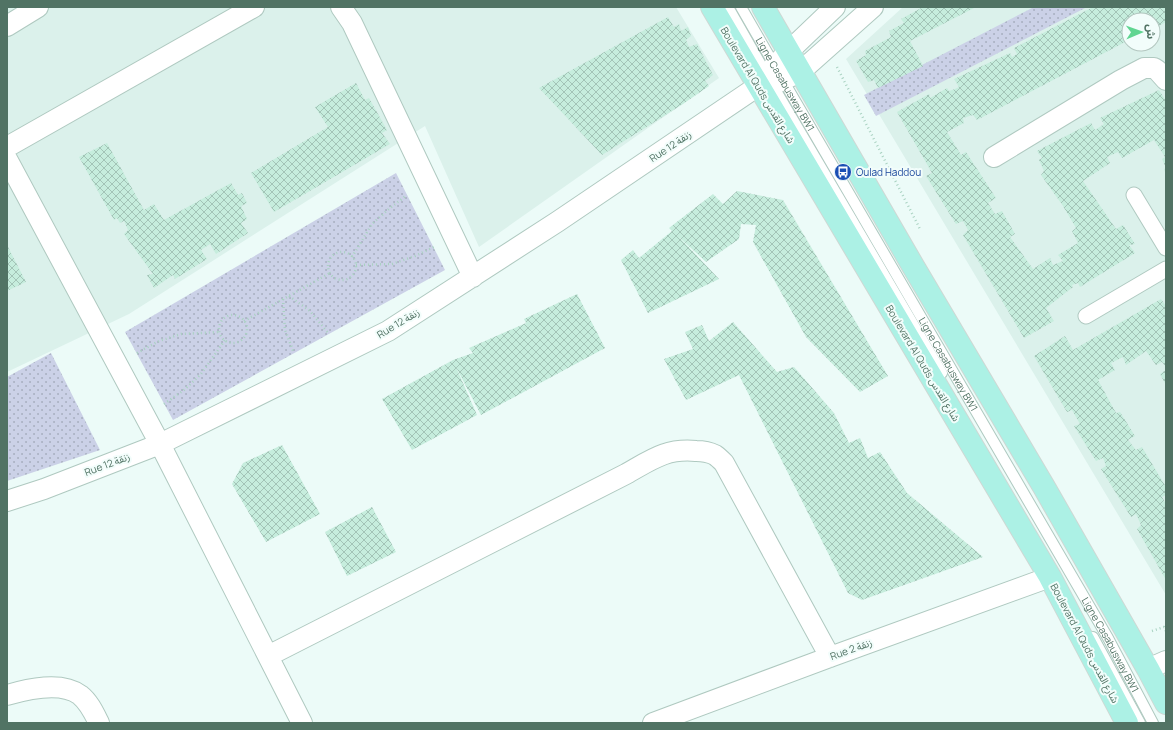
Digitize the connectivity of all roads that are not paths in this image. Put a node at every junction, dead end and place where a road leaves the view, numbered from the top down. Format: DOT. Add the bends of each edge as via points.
graph roads {
  1 [pos="38,7"];
  2 [pos="254,7"];
  3 [pos="341,7"];
  4 [pos="712,7"];
  5 [pos="728,7"];
  6 [pos="741,7"];
  7 [pos="763,7"];
  8 [pos="835,7"];
  9 [pos="873,7"];
  10 [pos="7,26"];
  11 [pos="790,51"];
  12 [pos="776,77"];
  13 [pos="1166,80"];
  14 [pos="7,147"];
  15 [pos="994,157"];
  16 [pos="7,159"];
  17 [pos="1134,195"];
  18 [pos="1166,248"];
  19 [pos="1166,269"];
  20 [pos="473,277"];
  21 [pos="1086,316"];
  22 [pos="945,379"];
  23 [pos="981,441"];
  24 [pos="160,444"];
  25 [pos="7,501"];
  26 [pos="1050,577"];
  27 [pos="268,656"];
  28 [pos="830,657"];
  29 [pos="1157,665"];
  30 [pos="7,695"];
  31 [pos="1166,703"];
  32 [pos="99,723"];
  33 [pos="302,723"];
  34 [pos="653,723"];
  35 [pos="1127,723"];
  36 [pos="1140,723"];
  37 [pos="1154,723"];
  1 -- 10 [label="street"];
  2 -- 14 [label="street"];
  3 -- 20 [label="street" via="352,22"];
  4 -- 12 [label="main road, Boulevard Al Quds شارع القدس"];
  5 -- 12 [label="lane, Ligne Casabusway BW1"];
  6 -- 12 [label="lane, Ligne Casabusway BW1"];
  7 -- 11 [label="main road, Boulevard Al Quds شارع القدس"];
  8 -- 11 [label="street"];
  9 -- 12 [label="street, Rue 12 زنقة" via="827,48"];
  11 -- 12 [label="main road, Boulevard Al Quds شارع القدس"];
  12 -- 20 [label="street, Rue 12 زنقة"];
  12 -- 22 [label="lane, Ligne Casabusway BW1"];
  12 -- 26 [label="main road, Boulevard Al Quds شارع القدس"];
  12 -- 29 [label="main road, Boulevard Al Quds شارع القدس" via="917,273 1048,494"];
  12 -- 37 [label="lane, Ligne Casabusway BW1" via="1108,638"];
  13 -- 15 [label="street" via="1154,68 1144,68"];
  16 -- 24 [label="street"];
  17 -- 18 [label="street"];
  19 -- 21 [label="street"];
  20 -- 24 [label="street, Rue 12 زنقة" via="388,331"];
  23 -- 36 [label="lane, Ligne Casabusway BW1" via="1086,623"];
  24 -- 25 [label="street, Rue 12 زنقة"];
  24 -- 27 [label="street"];
  26 -- 28 [label="street, Rue 2 زنقة"];
  26 -- 35 [label="main road, Boulevard Al Quds شارع القدس"];
  27 -- 28 [label="street" via="651,460 670,452 685,450 715,455 724,463"];
  27 -- 33 [label="street"];
  28 -- 34 [label="street, Rue 2 زنقة"];
  29 -- 31 [label="main road, Boulevard Al Quds شارع القدس"];
  30 -- 32 [label="street" via="38,688 67,688 80,695 91,707"];
}
